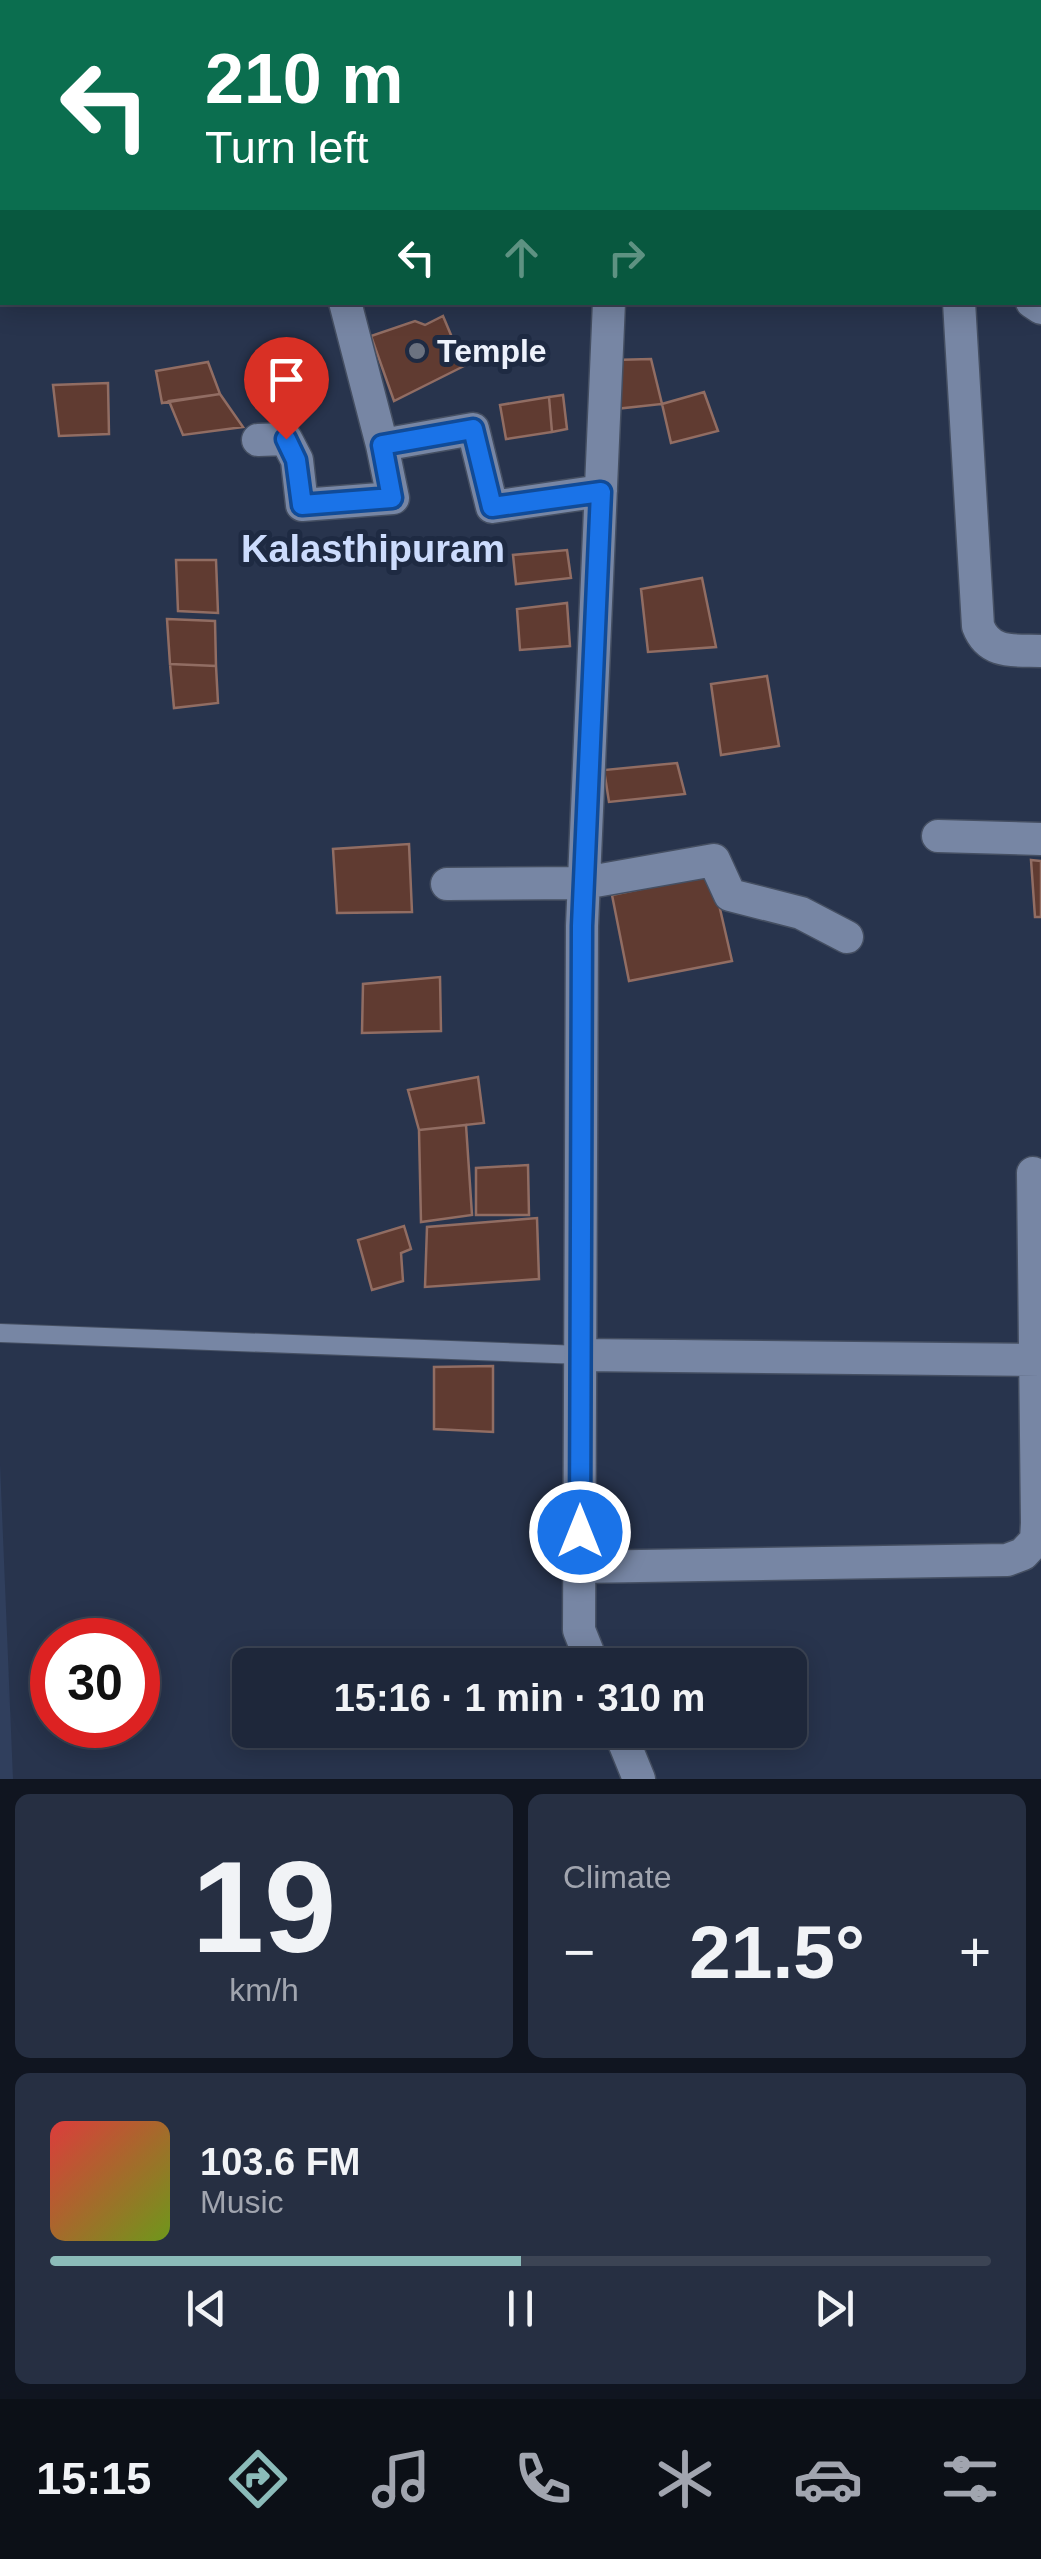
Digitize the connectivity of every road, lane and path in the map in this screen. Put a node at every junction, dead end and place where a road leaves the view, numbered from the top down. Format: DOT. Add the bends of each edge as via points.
graph roads {
  1 [pos="346,305"];
  2 [pos="609,305"];
  3 [pos="959,305"];
  4 [pos="258,440"];
  5 [pos="382,445"];
  6 [pos="601,492"];
  7 [pos="1041,651"];
  8 [pos="938,836"];
  9 [pos="1041,840"];
  10 [pos="584,883"];
  11 [pos="446,884"];
  12 [pos="847,938"];
  13 [pos="1033,1173"];
  14 [pos="0,1333"];
  15 [pos="581,1355"];
  16 [pos="1038,1360"];
  17 [pos="580,1567"];
  18 [pos="586,1648"];
  19 [pos="626,1748"];
  20 [pos="639,1779"];
  1 -- 5 [label="street"];
  2 -- 6 [label="street"];
  3 -- 7 [label="street" via="978,626 994,646"];
  4 -- 5 [label="street" via="286,439 302,505 392,498"];
  5 -- 6 [label="street" via="473,429 492,507"];
  6 -- 10 [label="street"];
  8 -- 9 [label="street"];
  10 -- 11 [label="street"];
  10 -- 12 [label="street" via="714,860 730,895 801,913"];
  10 -- 15 [label="street"];
  13 -- 16 [label="street"];
  14 -- 15 [label="lane"];
  15 -- 16 [label="street"];
  15 -- 17 [label="street"];
  16 -- 17 [label="street" via="1036,1540 1023,1554 1006,1560"];
  17 -- 18 [label="street" via="579,1630"];
  19 -- 20 [label="street"];
}
